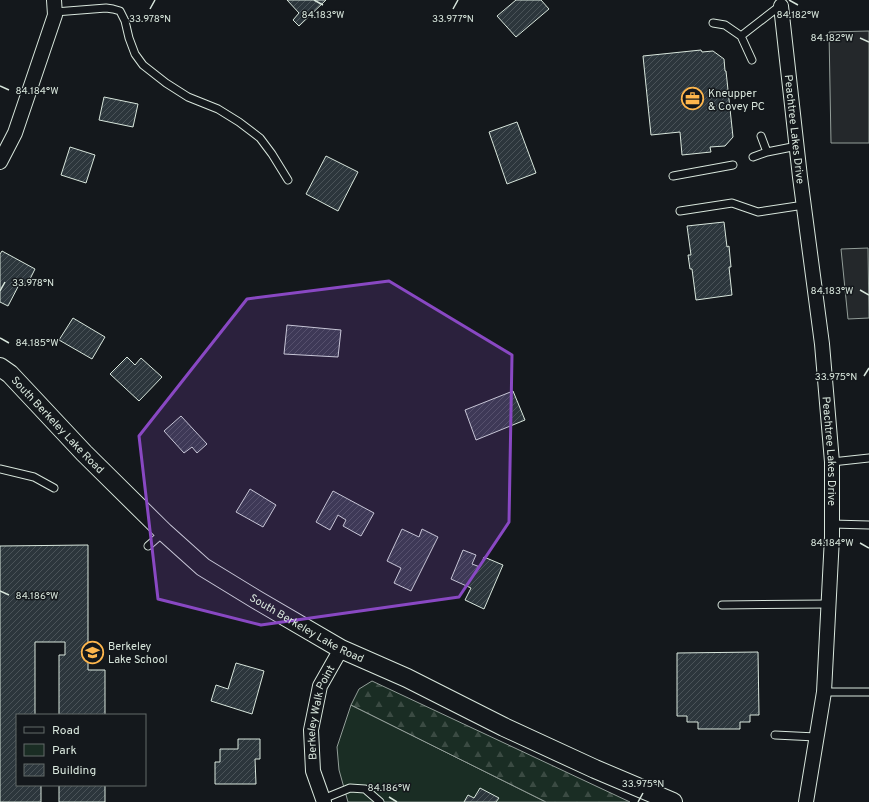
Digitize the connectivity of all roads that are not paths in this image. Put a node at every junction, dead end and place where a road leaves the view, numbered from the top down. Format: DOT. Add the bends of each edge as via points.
graph roads {
  1 [pos="780,2"];
  2 [pos="54,6"];
  3 [pos="713,23"];
  4 [pos="741,36"];
  5 [pos="752,60"];
  6 [pos="761,136"];
  7 [pos="797,146"];
  8 [pos="767,152"];
  9 [pos="753,157"];
  10 [pos="0,162"];
  11 [pos="733,165"];
  12 [pos="673,176"];
  13 [pos="288,180"];
  14 [pos="804,205"];
  15 [pos="680,211"];
  16 [pos="0,367"];
  17 [pos="869,458"];
  18 [pos="832,462"];
  19 [pos="0,469"];
  20 [pos="54,488"];
  21 [pos="832,524"];
  22 [pos="869,525"];
  23 [pos="164,532"];
  24 [pos="148,546"];
  25 [pos="828,604"];
  26 [pos="722,605"];
  27 [pos="341,649"];
  28 [pos="824,692"];
  29 [pos="869,692"];
  30 [pos="775,734"];
  31 [pos="816,737"];
  32 [pos="324,801"];
  33 [pos="380,802"];
  34 [pos="673,802"];
  35 [pos="806,802"];
  1 -- 4 [label="lane"];
  1 -- 7 [label="street, Peachtree Lakes Drive"];
  2 -- 10 [label="street" via="55,15 15,134"];
  2 -- 13 [label="lane" via="113,8 120,11 135,54 143,65 188,97 218,109 260,138"];
  3 -- 4 [label="lane" via="725,25"];
  4 -- 5 [label="lane"];
  6 -- 8 [label="lane"];
  7 -- 8 [label="lane"];
  7 -- 14 [label="street, Peachtree Lakes Drive"];
  8 -- 9 [label="lane"];
  11 -- 12 [label="lane"];
  14 -- 15 [label="lane" via="758,212 732,203"];
  14 -- 18 [label="street, Peachtree Lakes Drive" via="822,344"];
  16 -- 23 [label="street, South Berkeley Lake Road" via="10,374 84,453"];
  17 -- 18 [label="lane"];
  18 -- 21 [label="street, Peachtree Lakes Drive"];
  19 -- 20 [label="lane" via="34,477"];
  21 -- 22 [label="lane"];
  21 -- 25 [label="street, Peachtree Lakes Drive"];
  23 -- 24 [label="lane"];
  23 -- 27 [label="street, South Berkeley Lake Road" via="203,567"];
  25 -- 26 [label="lane"];
  25 -- 28 [label="street, Peachtree Lakes Drive"];
  27 -- 32 [label="street, Berkeley Walk Point" via="320,686 311,730 313,771"];
  27 -- 34 [label="street, South Berkeley Lake Road" via="595,769"];
  28 -- 29 [label="lane"];
  28 -- 31 [label="street, Peachtree Lakes Drive"];
  30 -- 31 [label="lane"];
  31 -- 35 [label="street, Peachtree Lakes Drive"];
  32 -- 33 [label="lane" via="350,788 365,789"];
}
